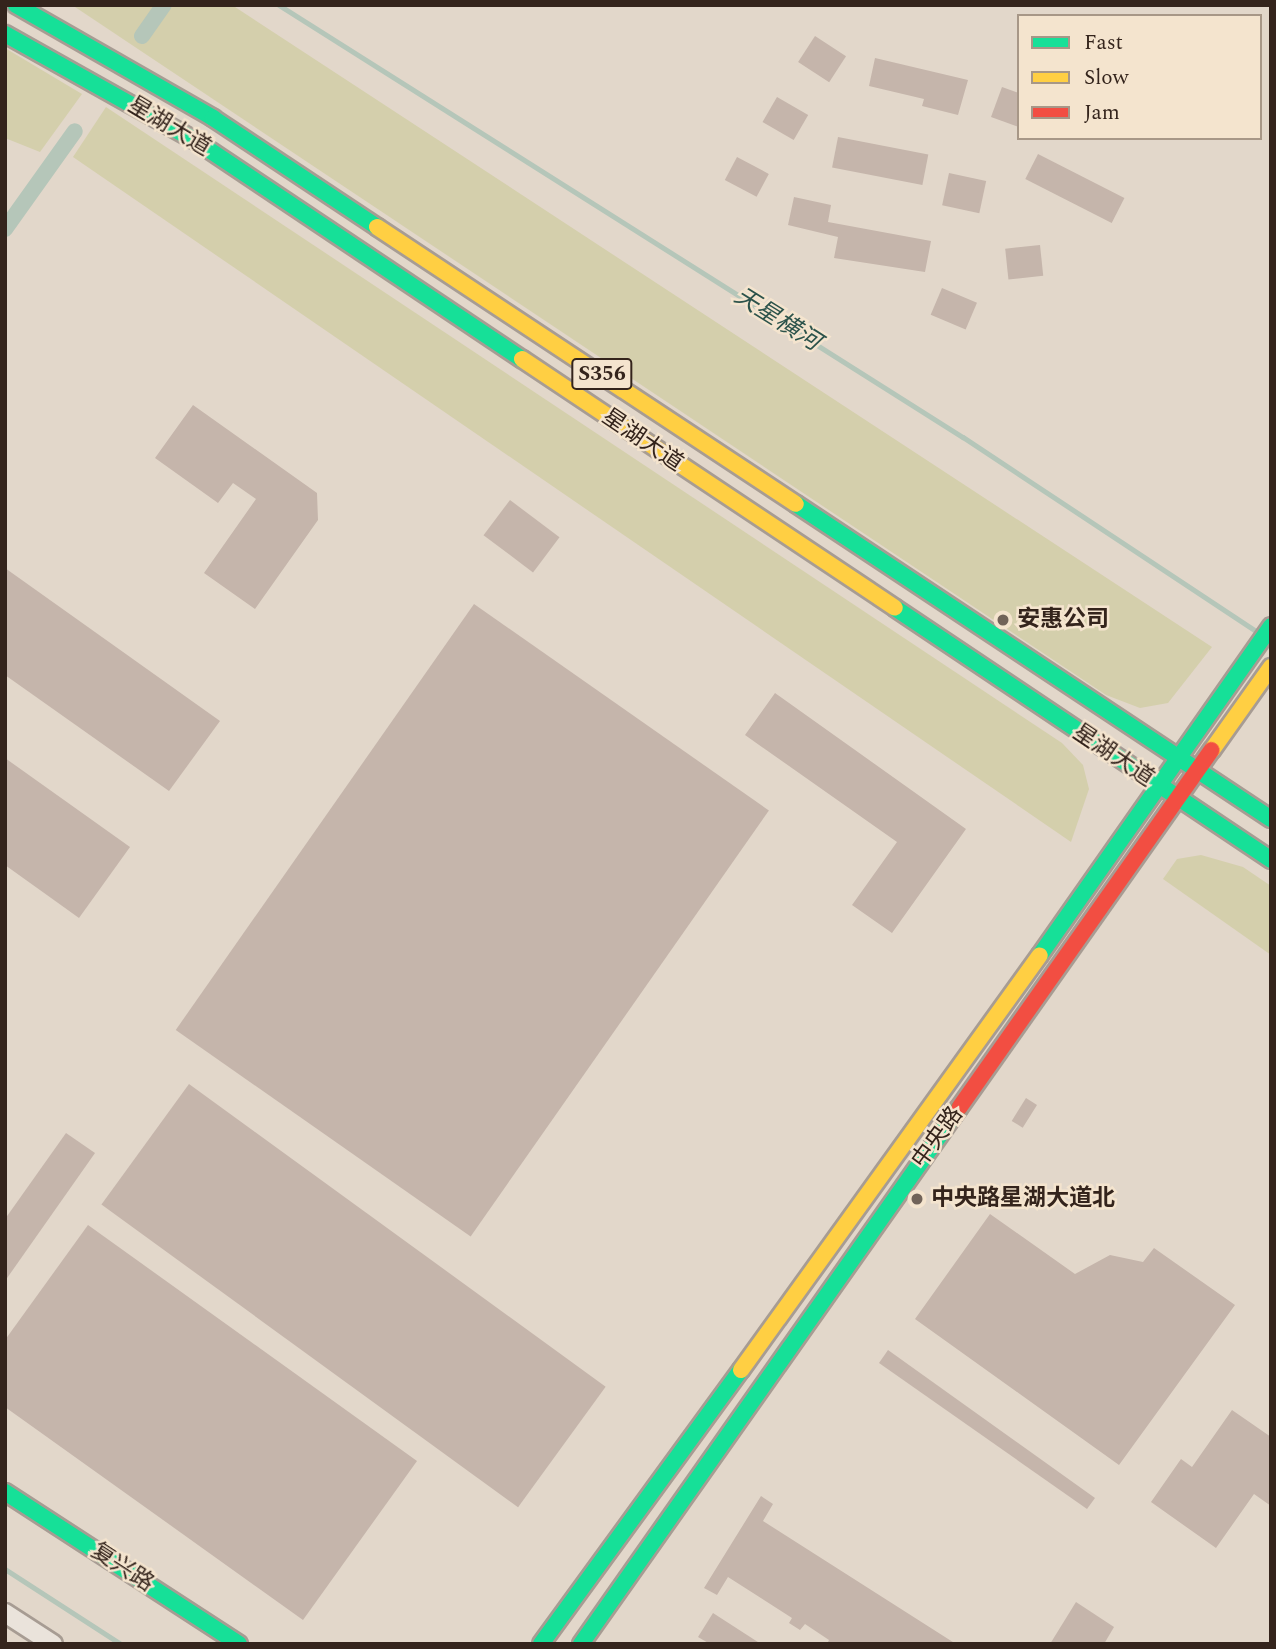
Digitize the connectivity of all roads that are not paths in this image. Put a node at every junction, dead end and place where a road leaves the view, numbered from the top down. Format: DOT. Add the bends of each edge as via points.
graph roads {
  1 [pos="16,5"];
  2 [pos="5,34"];
  3 [pos="1271,626"];
  4 [pos="1271,667"];
  5 [pos="1180,757"];
  6 [pos="1196,768"];
  7 [pos="1157,786"];
  8 [pos="1175,798"];
  9 [pos="1271,819"];
  10 [pos="1271,860"];
  11 [pos="5,1492"];
  12 [pos="5,1613"];
  13 [pos="53,1644"];
  14 [pos="239,1644"];
  15 [pos="541,1644"];
  16 [pos="580,1644"];
  1 -- 5 [label="main road, 星湖大道 / S356" via="213,118"];
  2 -- 7 [label="main road, 星湖大道 / S356" via="195,141"];
  3 -- 5 [label="main road"];
  4 -- 6 [label="main road, 中央路"];
  5 -- 6 [label="main road, 星湖大道 / S356"];
  5 -- 7 [label="main road"];
  6 -- 8 [label="main road, 中央路"];
  6 -- 9 [label="main road, 星湖大道"];
  7 -- 8 [label="main road, 星湖大道"];
  7 -- 15 [label="main road" via="946,1089"];
  8 -- 10 [label="main road, 星湖大道"];
  8 -- 16 [label="main road, 中央路"];
  11 -- 14 [label="main road, 复兴路"];
  12 -- 13 [label="street"];
}
